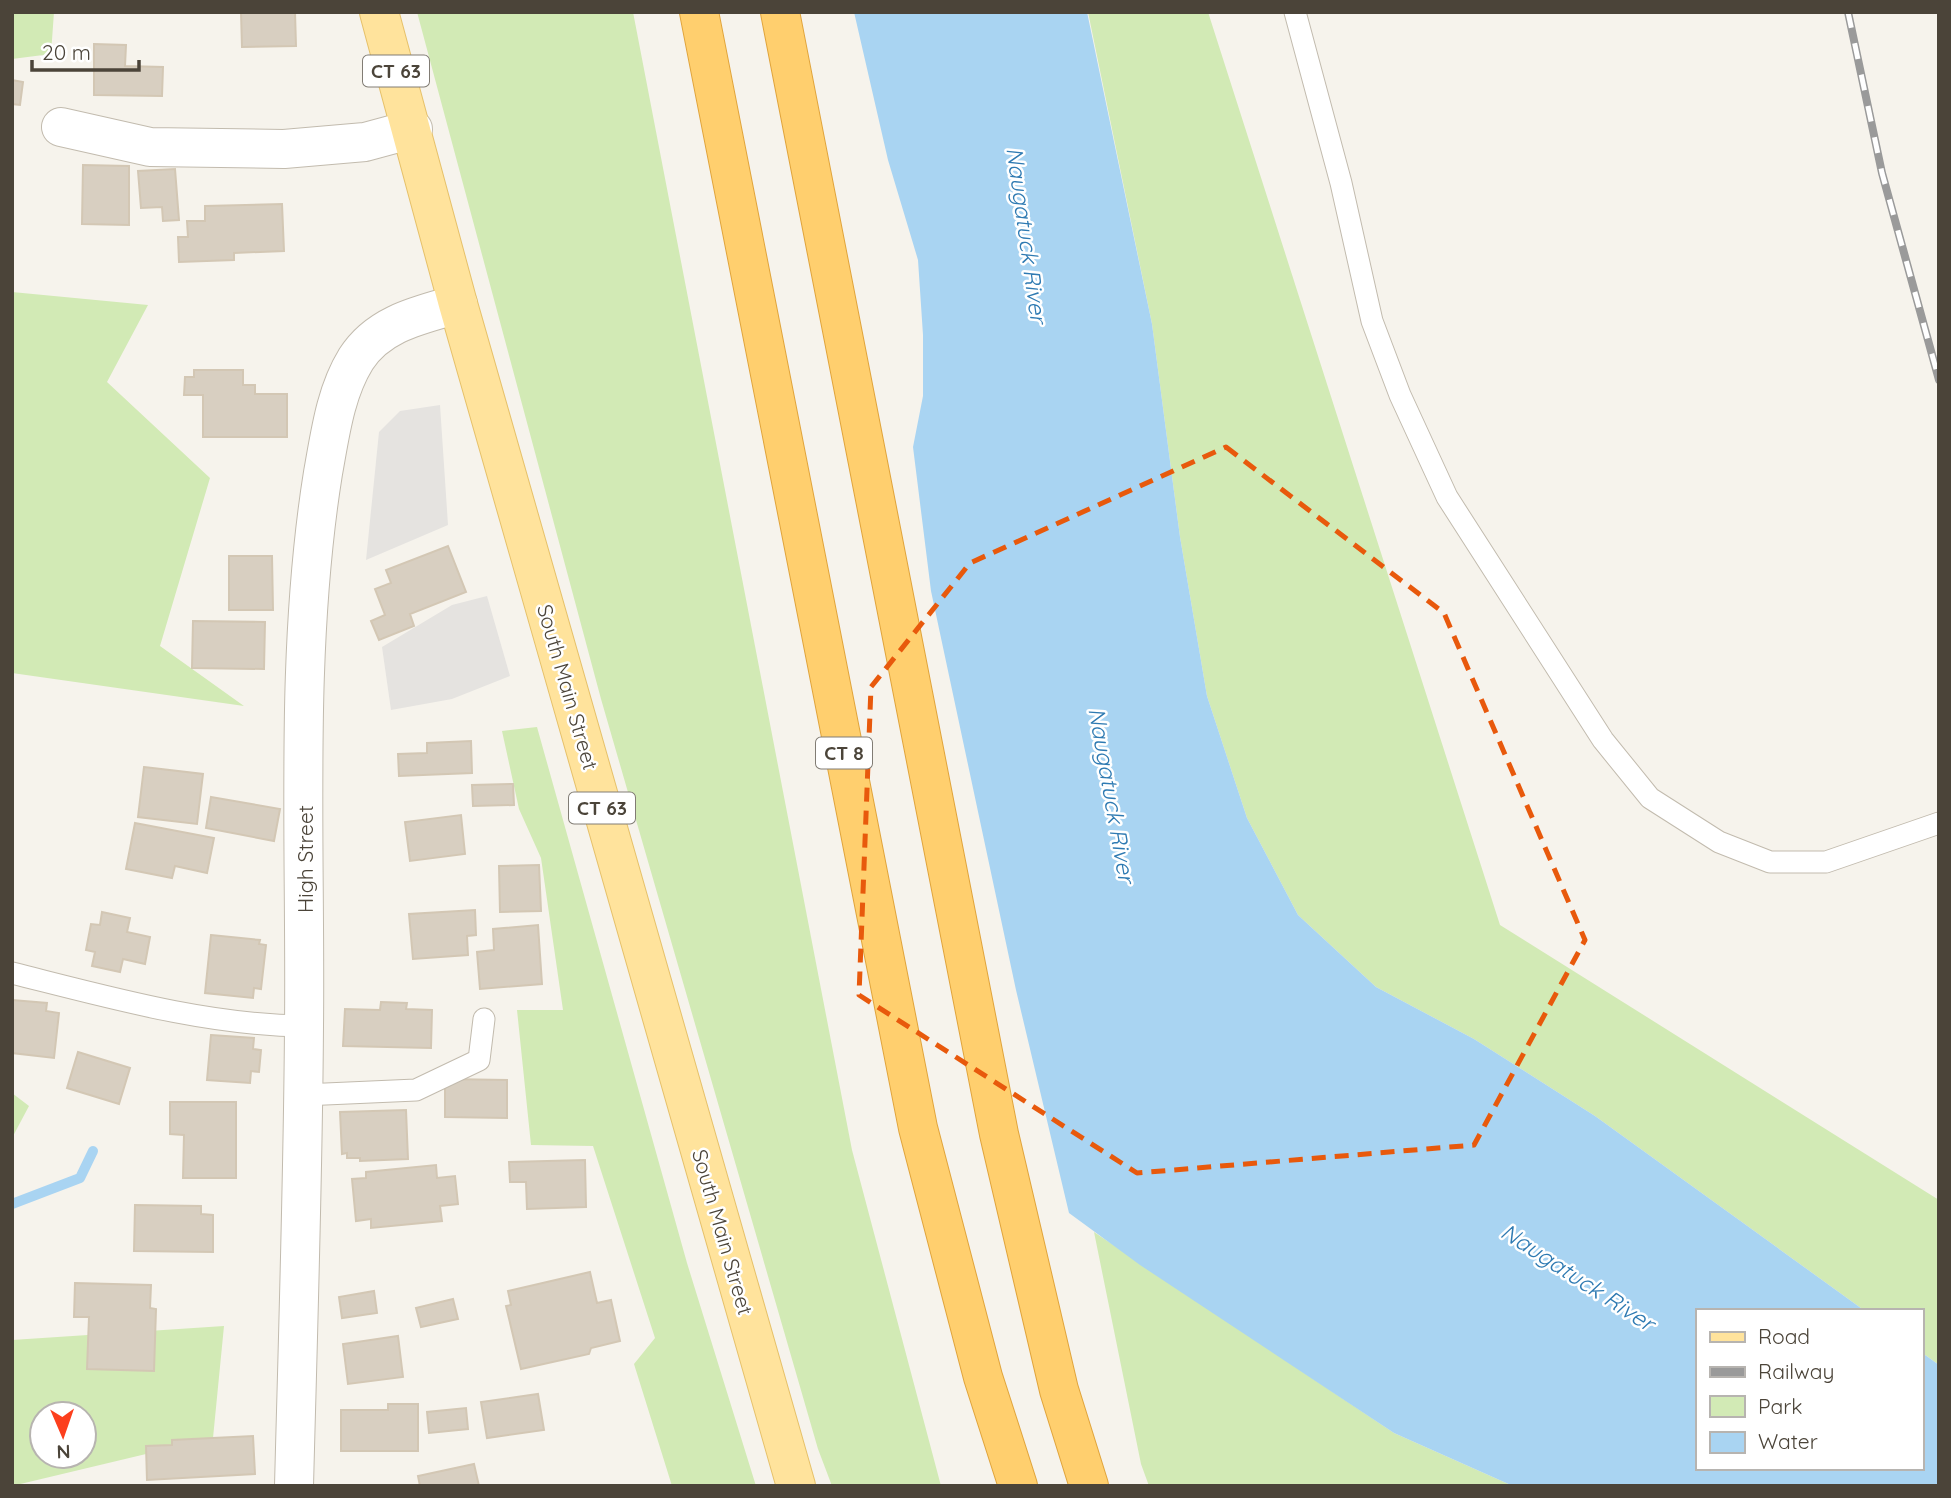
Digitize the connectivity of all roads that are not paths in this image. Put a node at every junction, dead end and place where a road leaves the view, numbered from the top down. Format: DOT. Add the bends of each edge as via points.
graph roads {
  1 [pos="379,12"];
  2 [pos="699,12"];
  3 [pos="780,12"];
  4 [pos="1295,12"];
  5 [pos="61,127"];
  6 [pos="413,129"];
  7 [pos="458,304"];
  8 [pos="1939,824"];
  9 [pos="12,973"];
  10 [pos="484,1019"];
  11 [pos="304,1026"];
  12 [pos="303,1095"];
  13 [pos="294,1486"];
  14 [pos="796,1486"];
  15 [pos="1018,1486"];
  16 [pos="1089,1486"];
  1 -- 6 [label="main road, CT 63"];
  2 -- 15 [label="highway, CT 8" via="918,1128 979,1365"];
  3 -- 16 [label="highway" via="999,1134 1059,1390"];
  4 -- 8 [label="lane" via="1372,321 1400,395 1447,497 1603,740 1650,798 1719,842 1770,862 1826,862"];
  5 -- 6 [label="street" via="150,148 284,149 365,142"];
  6 -- 7 [label="main road, South Main Street / CT 63"];
  7 -- 11 [label="street, High Street" via="400,321 374,337 356,359 342,388 331,428 311,566"];
  7 -- 14 [label="main road, South Main Street / CT 63"];
  9 -- 11 [label="lane" via="217,1019"];
  10 -- 12 [label="lane" via="479,1060 416,1090"];
  11 -- 12 [label="street, High Street"];
  12 -- 13 [label="street, High Street"];
}
